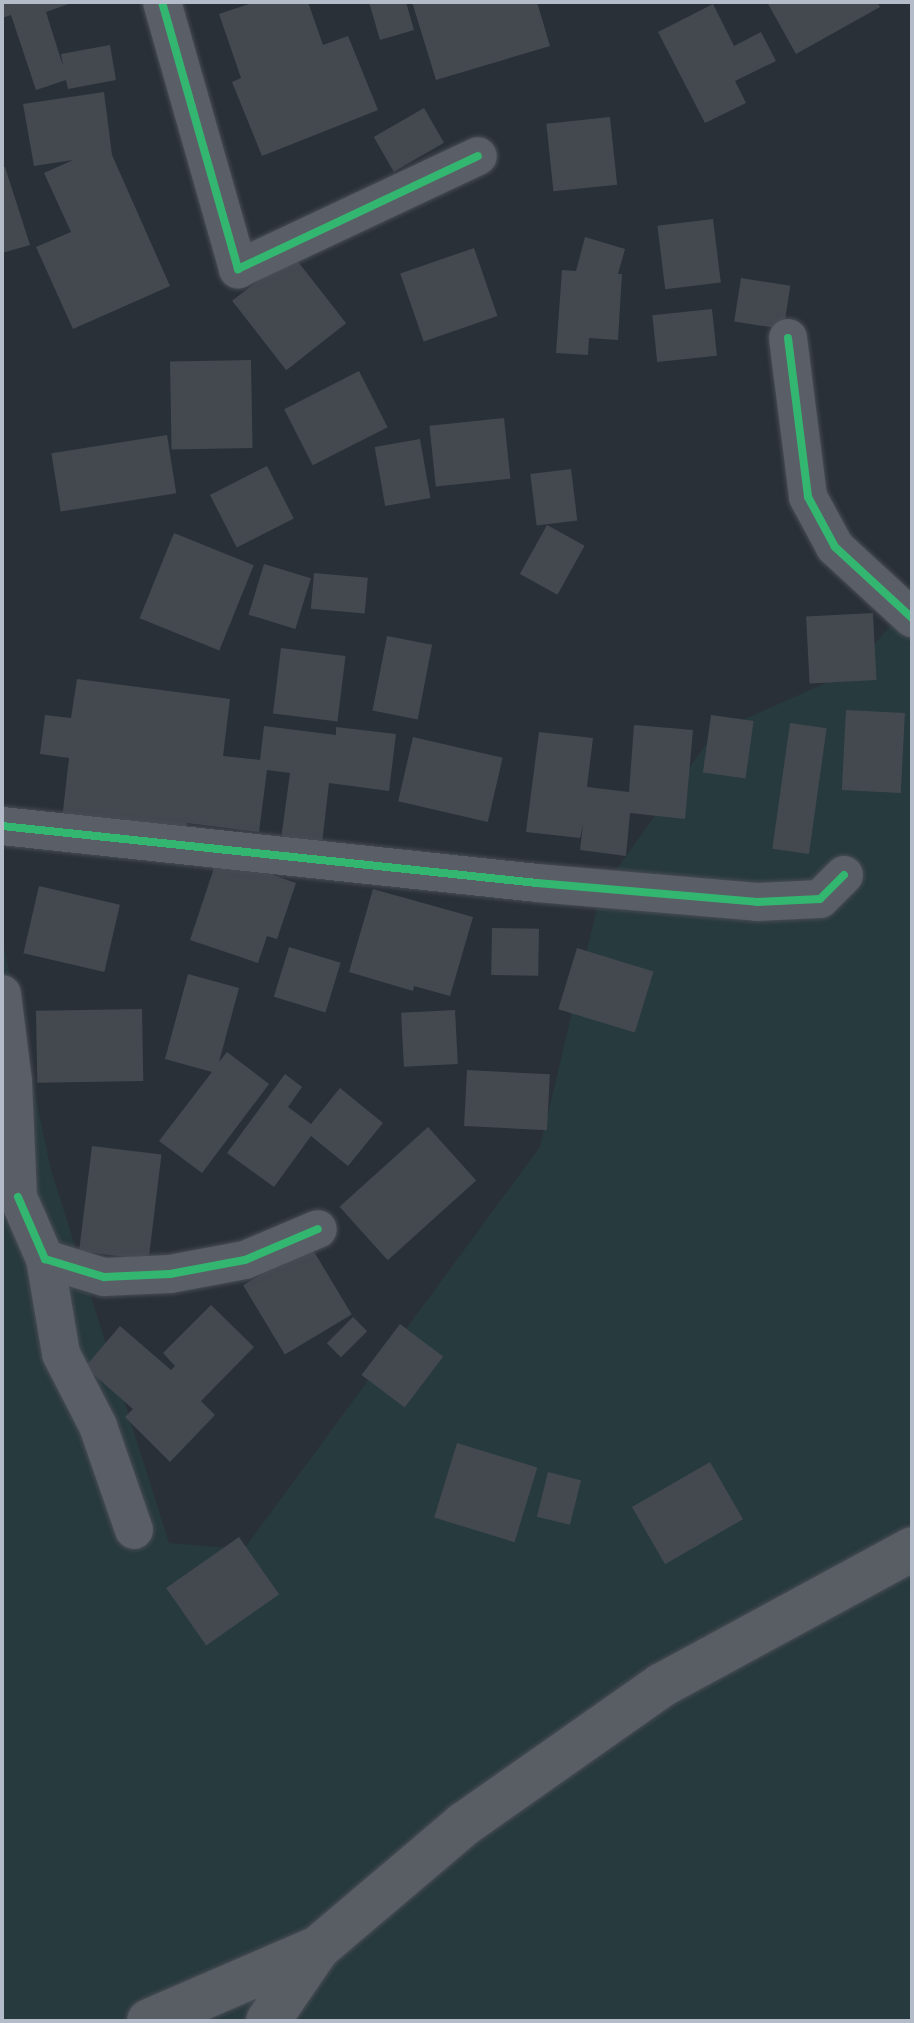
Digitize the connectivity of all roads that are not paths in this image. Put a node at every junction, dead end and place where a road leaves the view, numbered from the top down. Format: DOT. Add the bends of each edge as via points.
graph roads {
  1 [pos="162,2"];
  2 [pos="478,156"];
  3 [pos="788,338"];
  4 [pos="912,618"];
  5 [pos="2,826"];
  6 [pos="844,875"];
  7 [pos="2,994"];
  8 [pos="10,1195"];
  9 [pos="318,1229"];
  10 [pos="45,1259"];
  11 [pos="134,1530"];
  12 [pos="912,1549"];
  13 [pos="318,1948"];
  14 [pos="149,2021"];
  15 [pos="268,2021"];
  1 -- 2 [label="street" via="238,269"];
  3 -- 4 [label="street" via="808,497 835,547"];
  5 -- 6 [label="street" via="757,902 820,899"];
  7 -- 8 [label="street" via="13,1081"];
  8 -- 10 [label="street"];
  9 -- 10 [label="street" via="245,1260 170,1274 104,1277"];
  10 -- 11 [label="street" via="61,1354 98,1426"];
  12 -- 13 [label="main road" via="662,1685 464,1824"];
  13 -- 14 [label="main road"];
  13 -- 15 [label="main road"];
}
